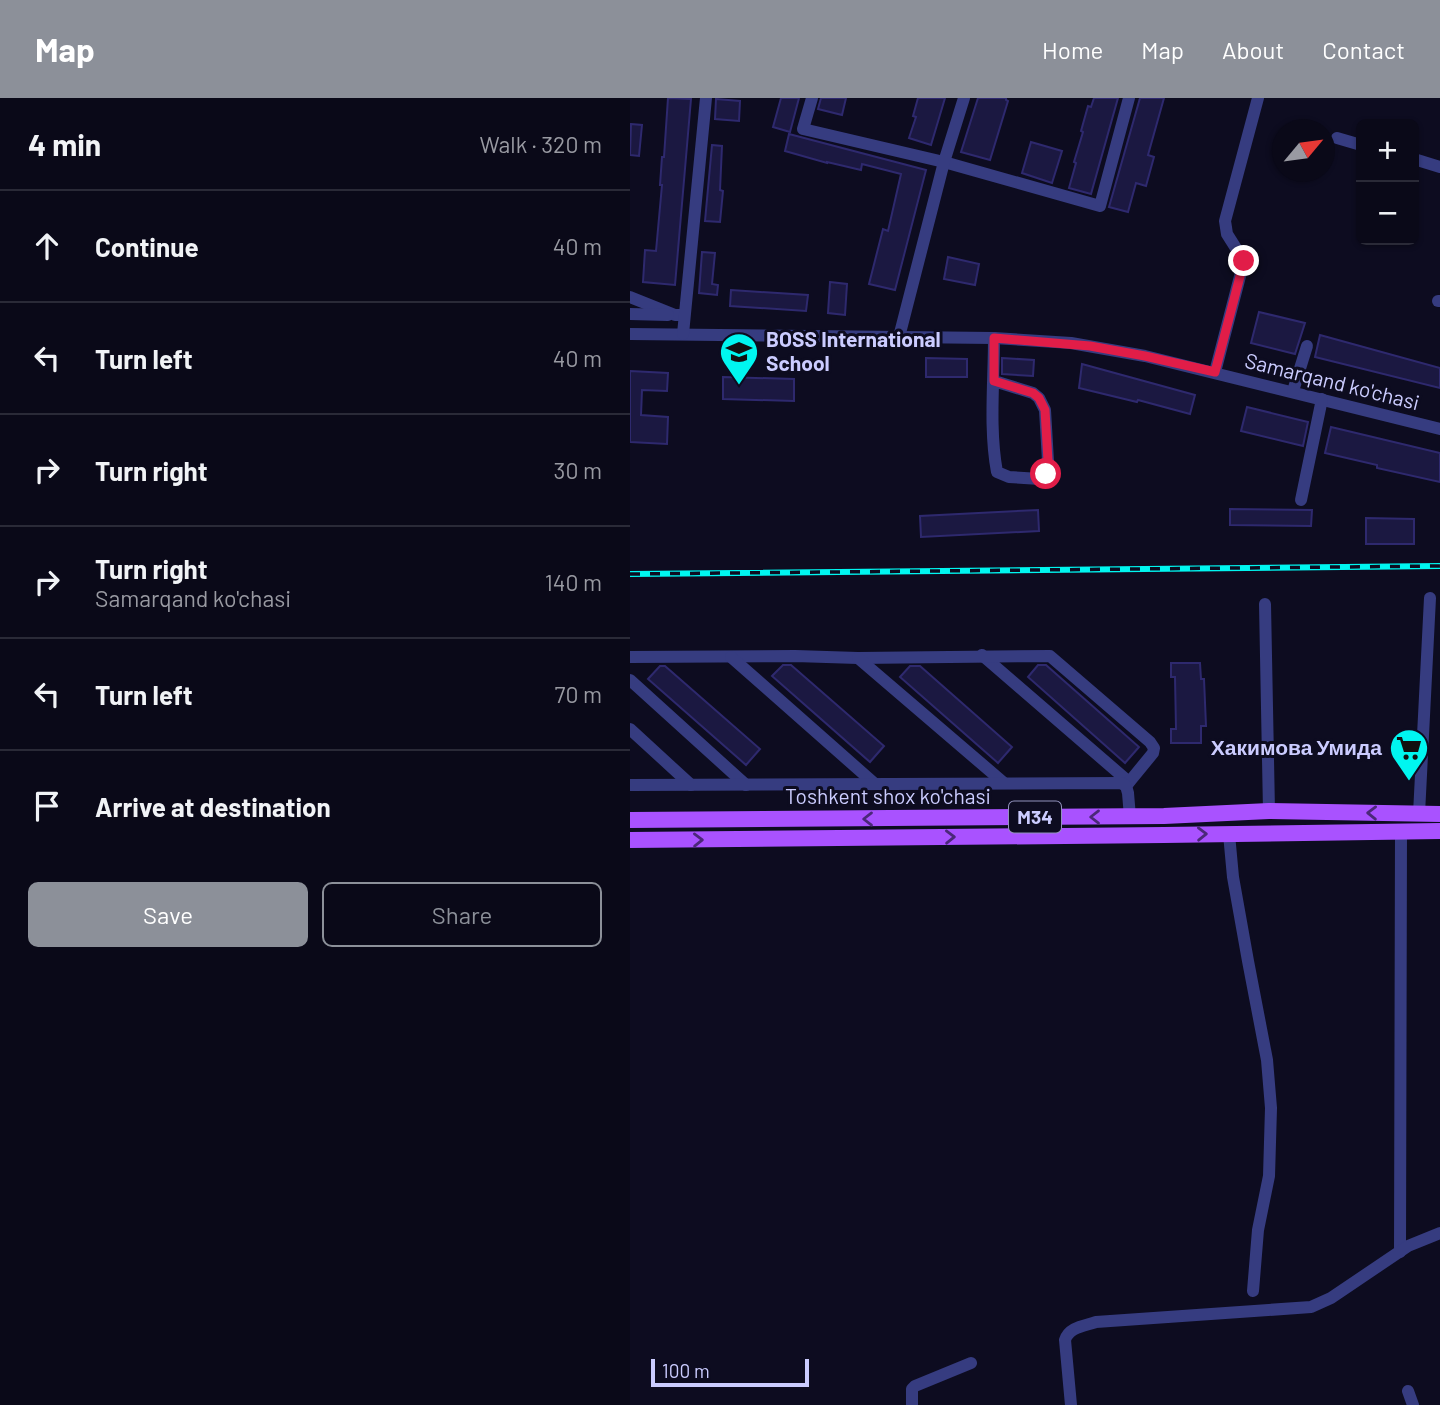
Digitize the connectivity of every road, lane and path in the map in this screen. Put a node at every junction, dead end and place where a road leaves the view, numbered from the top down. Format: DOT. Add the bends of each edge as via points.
graph roads {
  1 [pos="706,98"];
  2 [pos="812,98"];
  3 [pos="964,98"];
  4 [pos="1129,98"];
  5 [pos="1258,98"];
  6 [pos="1337,138"];
  7 [pos="1356,144"];
  8 [pos="1419,161"];
  9 [pos="944,162"];
  10 [pos="1440,167"];
  11 [pos="630,297"];
  12 [pos="630,314"];
  13 [pos="680,315"];
  14 [pos="630,334"];
  15 [pos="683,334"];
  16 [pos="900,337"];
  17 [pos="994,338"];
  18 [pos="1307,346"];
  19 [pos="1215,372"];
  20 [pos="994,381"];
  21 [pos="1293,391"];
  22 [pos="1322,399"];
  23 [pos="1440,429"];
  24 [pos="1301,499"];
  25 [pos="1430,598"];
  26 [pos="1265,604"];
  27 [pos="982,655"];
  28 [pos="630,657"];
  29 [pos="731,657"];
  30 [pos="858,658"];
  31 [pos="630,680"];
  32 [pos="630,729"];
  33 [pos="1004,783"];
  34 [pos="875,784"];
  35 [pos="1128,784"];
  36 [pos="630,785"];
  37 [pos="691,785"];
  38 [pos="746,785"];
  39 [pos="1269,811"];
  40 [pos="1419,814"];
  41 [pos="1440,814"];
  42 [pos="1164,816"];
  43 [pos="1130,817"];
  44 [pos="630,820"];
  45 [pos="1401,831"];
  46 [pos="1440,831"];
  47 [pos="1229,834"];
  48 [pos="1164,835"];
  49 [pos="630,840"];
  50 [pos="1440,1233"];
  51 [pos="1400,1252"];
  52 [pos="1253,1291"];
  53 [pos="971,1363"];
  54 [pos="1408,1391"];
  55 [pos="912,1405"];
  56 [pos="1071,1405"];
  57 [pos="1413,1405"];
  1 -- 13 [label="street"];
  2 -- 9 [label="street" via="803,129"];
  3 -- 9 [label="street"];
  4 -- 9 [label="street" via="1100,206"];
  5 -- 19 [label="street" via="1225,221 1227,234 1244,261"];
  6 -- 7 [label="street"];
  8 -- 10 [label="street"];
  9 -- 16 [label="street"];
  11 -- 13 [label="street"];
  12 -- 13 [label="street"];
  13 -- 15 [label="street"];
  14 -- 15 [label="street, Samarqand ko'chasi"];
  15 -- 16 [label="street, Samarqand ko'chasi"];
  16 -- 17 [label="street, Samarqand ko'chasi"];
  17 -- 19 [label="street, Samarqand ko'chasi" via="1090,346"];
  17 -- 20 [label="street"];
  18 -- 21 [label="street"];
  19 -- 21 [label="street, Samarqand ko'chasi"];
  20 -- 20 [label="street" via="997,472 1040,479 1048,461 1045,410 1033,393"];
  21 -- 22 [label="street, Samarqand ko'chasi"];
  22 -- 23 [label="street, Samarqand ko'chasi"];
  22 -- 24 [label="street"];
  25 -- 40 [label="street"];
  26 -- 39 [label="street"];
  27 -- 30 [label="street"];
  27 -- 35 [label="street"];
  27 -- 35 [label="street" via="1050,656 1150,742 1153,753"];
  28 -- 29 [label="street"];
  29 -- 30 [label="street"];
  29 -- 34 [label="street"];
  30 -- 33 [label="street"];
  31 -- 38 [label="street"];
  32 -- 37 [label="street"];
  33 -- 34 [label="street"];
  33 -- 35 [label="street"];
  34 -- 38 [label="street"];
  35 -- 43 [label="street"];
  36 -- 37 [label="street"];
  37 -- 38 [label="street"];
  40 -- 39 [label="main road, Toshkent shox ko'chasi / M34, one-way"];
  39 -- 42 [label="main road, Toshkent shox ko'chasi / M34"];
  40 -- 41 [label="main road, Toshkent shox ko'chasi / M34"];
  42 -- 43 [label="main road, Toshkent shox ko'chasi / M34"];
  42 -- 48 [label="main road"];
  43 -- 44 [label="main road, Toshkent shox ko'chasi / M34, one-way"];
  45 -- 46 [label="main road, Toshkent shox ko'chasi / M34"];
  45 -- 47 [label="main road, Toshkent shox ko'chasi / M34"];
  45 -- 51 [label="street"];
  48 -- 47 [label="main road, Toshkent shox ko'chasi / M34, one-way"];
  47 -- 52 [label="street" via="1267,1060 1270,1108 1269,1176"];
  49 -- 48 [label="main road, Toshkent shox ko'chasi / M34, one-way"];
  50 -- 51 [label="street"];
  51 -- 56 [label="street" via="1311,1307 1096,1322 1072,1330 1065,1340"];
  53 -- 55 [label="street" via="915,1386"];
  54 -- 57 [label="street"];
}
